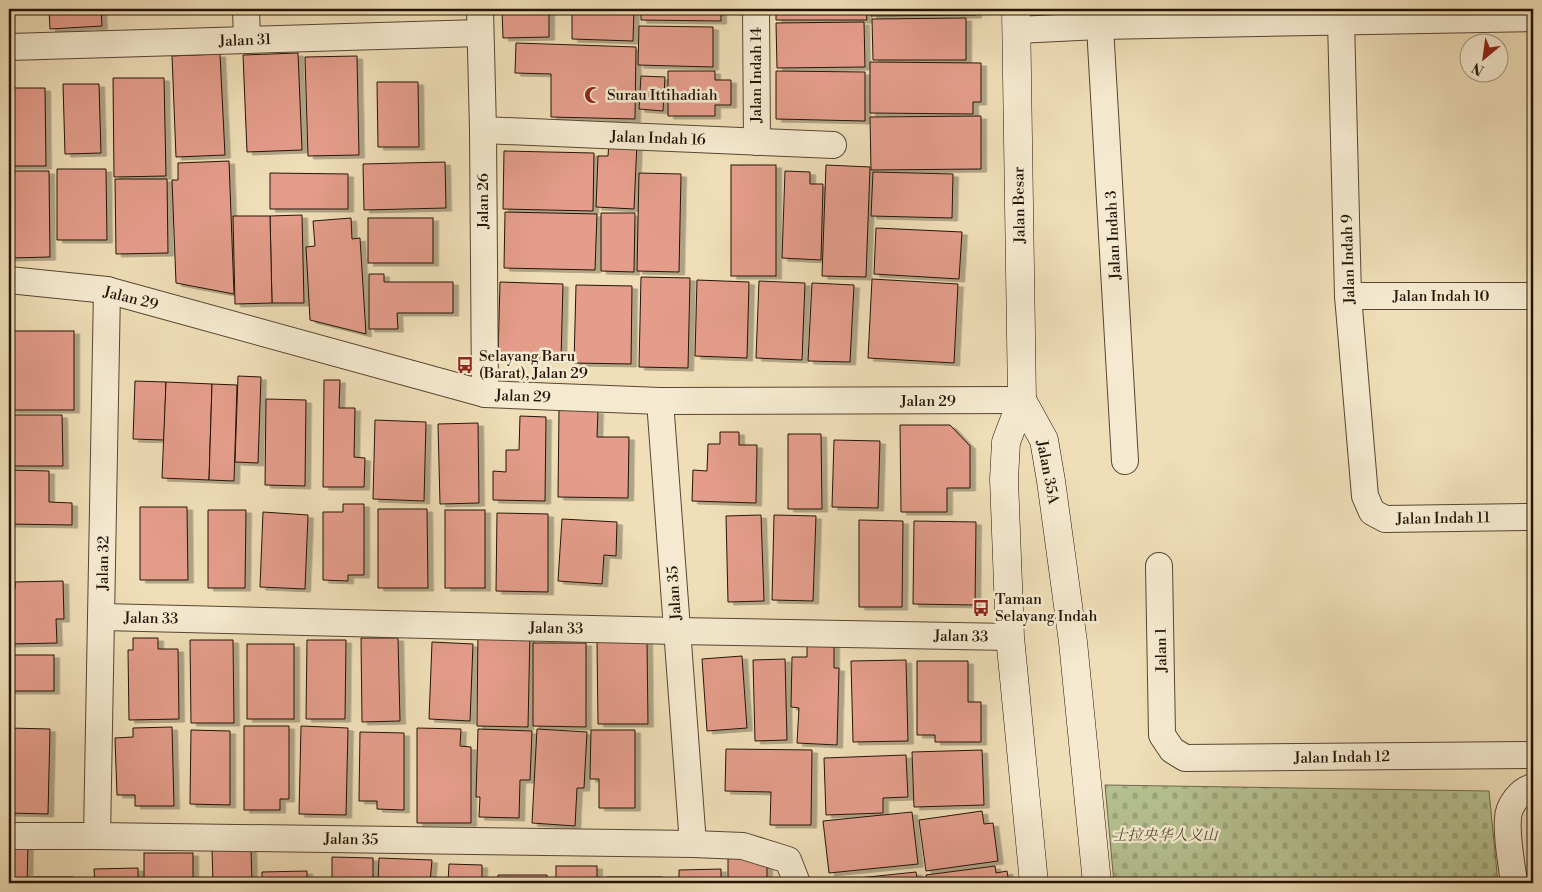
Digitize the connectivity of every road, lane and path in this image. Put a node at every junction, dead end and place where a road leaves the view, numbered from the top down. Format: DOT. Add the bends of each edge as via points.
graph roads {
  1 [pos="246,9"];
  2 [pos="756,9"];
  3 [pos="1099,17"];
  4 [pos="1533,18"];
  5 [pos="1016,20"];
  6 [pos="480,21"];
  7 [pos="1341,21"];
  8 [pos="247,40"];
  9 [pos="9,47"];
  10 [pos="483,130"];
  11 [pos="756,142"];
  12 [pos="833,145"];
  13 [pos="9,280"];
  14 [pos="107,290"];
  15 [pos="1348,296"];
  16 [pos="1533,296"];
  17 [pos="485,394"];
  18 [pos="1022,400"];
  19 [pos="660,402"];
  20 [pos="1125,461"];
  21 [pos="1365,496"];
  22 [pos="1533,517"];
  23 [pos="1159,566"];
  24 [pos="102,617"];
  25 [pos="677,631"];
  26 [pos="1010,637"];
  27 [pos="1162,734"];
  28 [pos="1533,755"];
  29 [pos="1523,795"];
  30 [pos="9,836"];
  31 [pos="96,836"];
  32 [pos="693,844"];
  33 [pos="798,883"];
  34 [pos="1034,883"];
  35 [pos="1097,883"];
  36 [pos="1514,883"];
  1 -- 8 [label="street"];
  2 -- 11 [label="street, Jalan Indah 14"];
  3 -- 5 [label="street"];
  3 -- 7 [label="street"];
  3 -- 20 [label="street, Jalan Indah 3"];
  4 -- 7 [label="street"];
  5 -- 18 [label="street, Jalan Besar"];
  6 -- 8 [label="street, Jalan 31"];
  6 -- 10 [label="street, Jalan 26"];
  7 -- 15 [label="street, Jalan Indah 9"];
  8 -- 9 [label="street, Jalan 31"];
  10 -- 11 [label="street, Jalan Indah 16"];
  10 -- 17 [label="street, Jalan 26"];
  11 -- 12 [label="street, Jalan Indah 16"];
  13 -- 14 [label="street, Jalan 29"];
  14 -- 17 [label="street, Jalan 29"];
  14 -- 24 [label="street, Jalan 32"];
  15 -- 16 [label="street, Jalan Indah 10"];
  15 -- 21 [label="street, Jalan Indah 9"];
  17 -- 19 [label="street, Jalan 29"];
  18 -- 19 [label="street, Jalan 29"];
  18 -- 26 [label="street" via="1006,442 1004,479"];
  18 -- 35 [label="street, Jalan 35A" via="1044,440 1051,481 1073,642"];
  19 -- 25 [label="street, Jalan 35"];
  21 -- 22 [label="street, Jalan Indah 11" via="1372,512 1385,519"];
  23 -- 27 [label="street, Jalan 1"];
  24 -- 25 [label="street, Jalan 33"];
  24 -- 31 [label="street, Jalan 32"];
  25 -- 26 [label="street, Jalan 33"];
  25 -- 32 [label="street, Jalan 35"];
  26 -- 34 [label="street"];
  27 -- 28 [label="street, Jalan Indah 12" via="1172,750 1186,758"];
  29 -- 36 [label="street" via="1508,818"];
  30 -- 31 [label="street, Jalan 35"];
  31 -- 32 [label="street, Jalan 35"];
  32 -- 33 [label="street, Jalan 35" via="743,846 788,860"];
}
